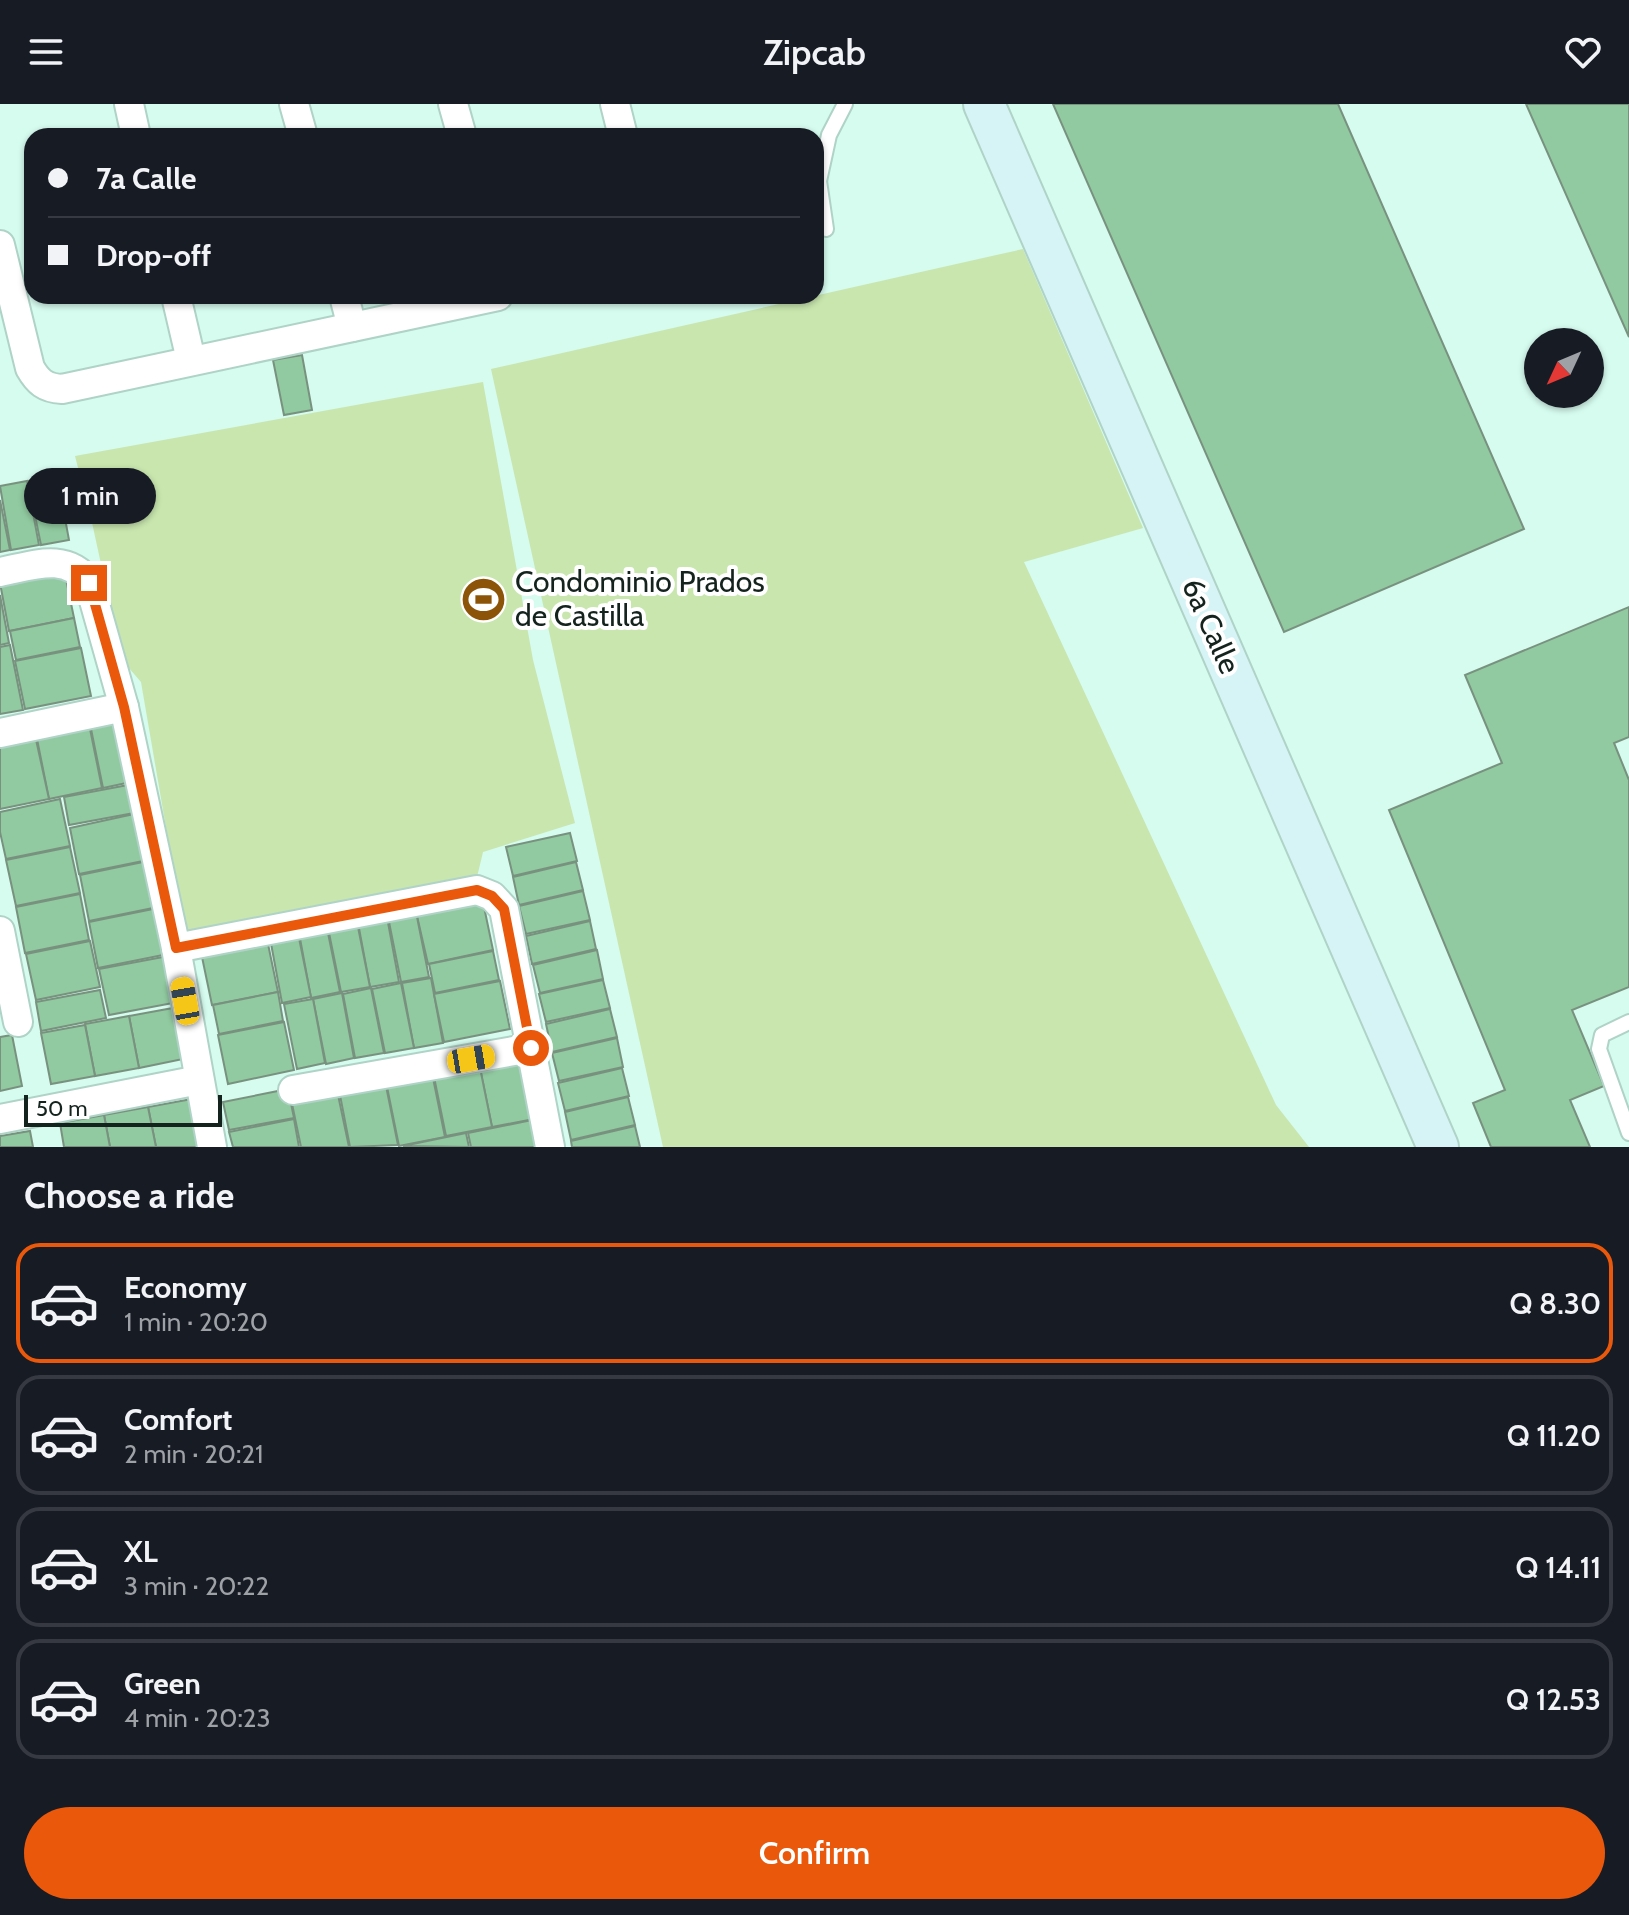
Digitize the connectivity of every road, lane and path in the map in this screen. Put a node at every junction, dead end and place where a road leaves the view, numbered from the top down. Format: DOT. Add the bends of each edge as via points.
graph roads {
  1 [pos="129,104"];
  2 [pos="294,104"];
  3 [pos="453,104"];
  4 [pos="615,104"];
  5 [pos="845,104"];
  6 [pos="982,111"];
  7 [pos="134,128"];
  8 [pos="301,128"];
  9 [pos="460,128"];
  10 [pos="621,128"];
  11 [pos="824,158"];
  12 [pos="824,215"];
  13 [pos="826,229"];
  14 [pos="0,245"];
  15 [pos="178,304"];
  16 [pos="346,304"];
  17 [pos="460,304"];
  18 [pos="352,327"];
  19 [pos="191,360"];
  20 [pos="0,572"];
  21 [pos="124,707"];
  22 [pos="0,733"];
  23 [pos="0,931"];
  24 [pos="176,948"];
  25 [pos="18,1022"];
  26 [pos="1629,1022"];
  27 [pos="531,1048"];
  28 [pos="199,1080"];
  29 [pos="1629,1088"];
  30 [pos="293,1090"];
  31 [pos="1613,1094"];
  32 [pos="0,1119"];
  33 [pos="1629,1133"];
  34 [pos="212,1147"];
  35 [pos="550,1147"];
  36 [pos="1438,1147"];
  1 -- 7 [label="street"];
  2 -- 8 [label="street"];
  3 -- 9 [label="street"];
  4 -- 10 [label="street"];
  5 -- 11 [label="lane"];
  6 -- 36 [label="main road, 6a Calle"];
  12 -- 13 [label="lane"];
  14 -- 19 [label="street" via="30,368 49,388"];
  15 -- 19 [label="street"];
  16 -- 18 [label="street"];
  17 -- 18 [label="street"];
  18 -- 19 [label="street"];
  20 -- 21 [label="street" via="56,561 82,574"];
  21 -- 22 [label="street"];
  21 -- 24 [label="street"];
  23 -- 25 [label="street"];
  24 -- 27 [label="street" via="477,890 504,909"];
  24 -- 28 [label="street"];
  26 -- 31 [label="lane" via="1602,1035 1599,1049"];
  27 -- 30 [label="street"];
  27 -- 35 [label="street"];
  28 -- 32 [label="street"];
  28 -- 34 [label="street"];
  29 -- 31 [label="lane"];
  31 -- 33 [label="lane"];
}
